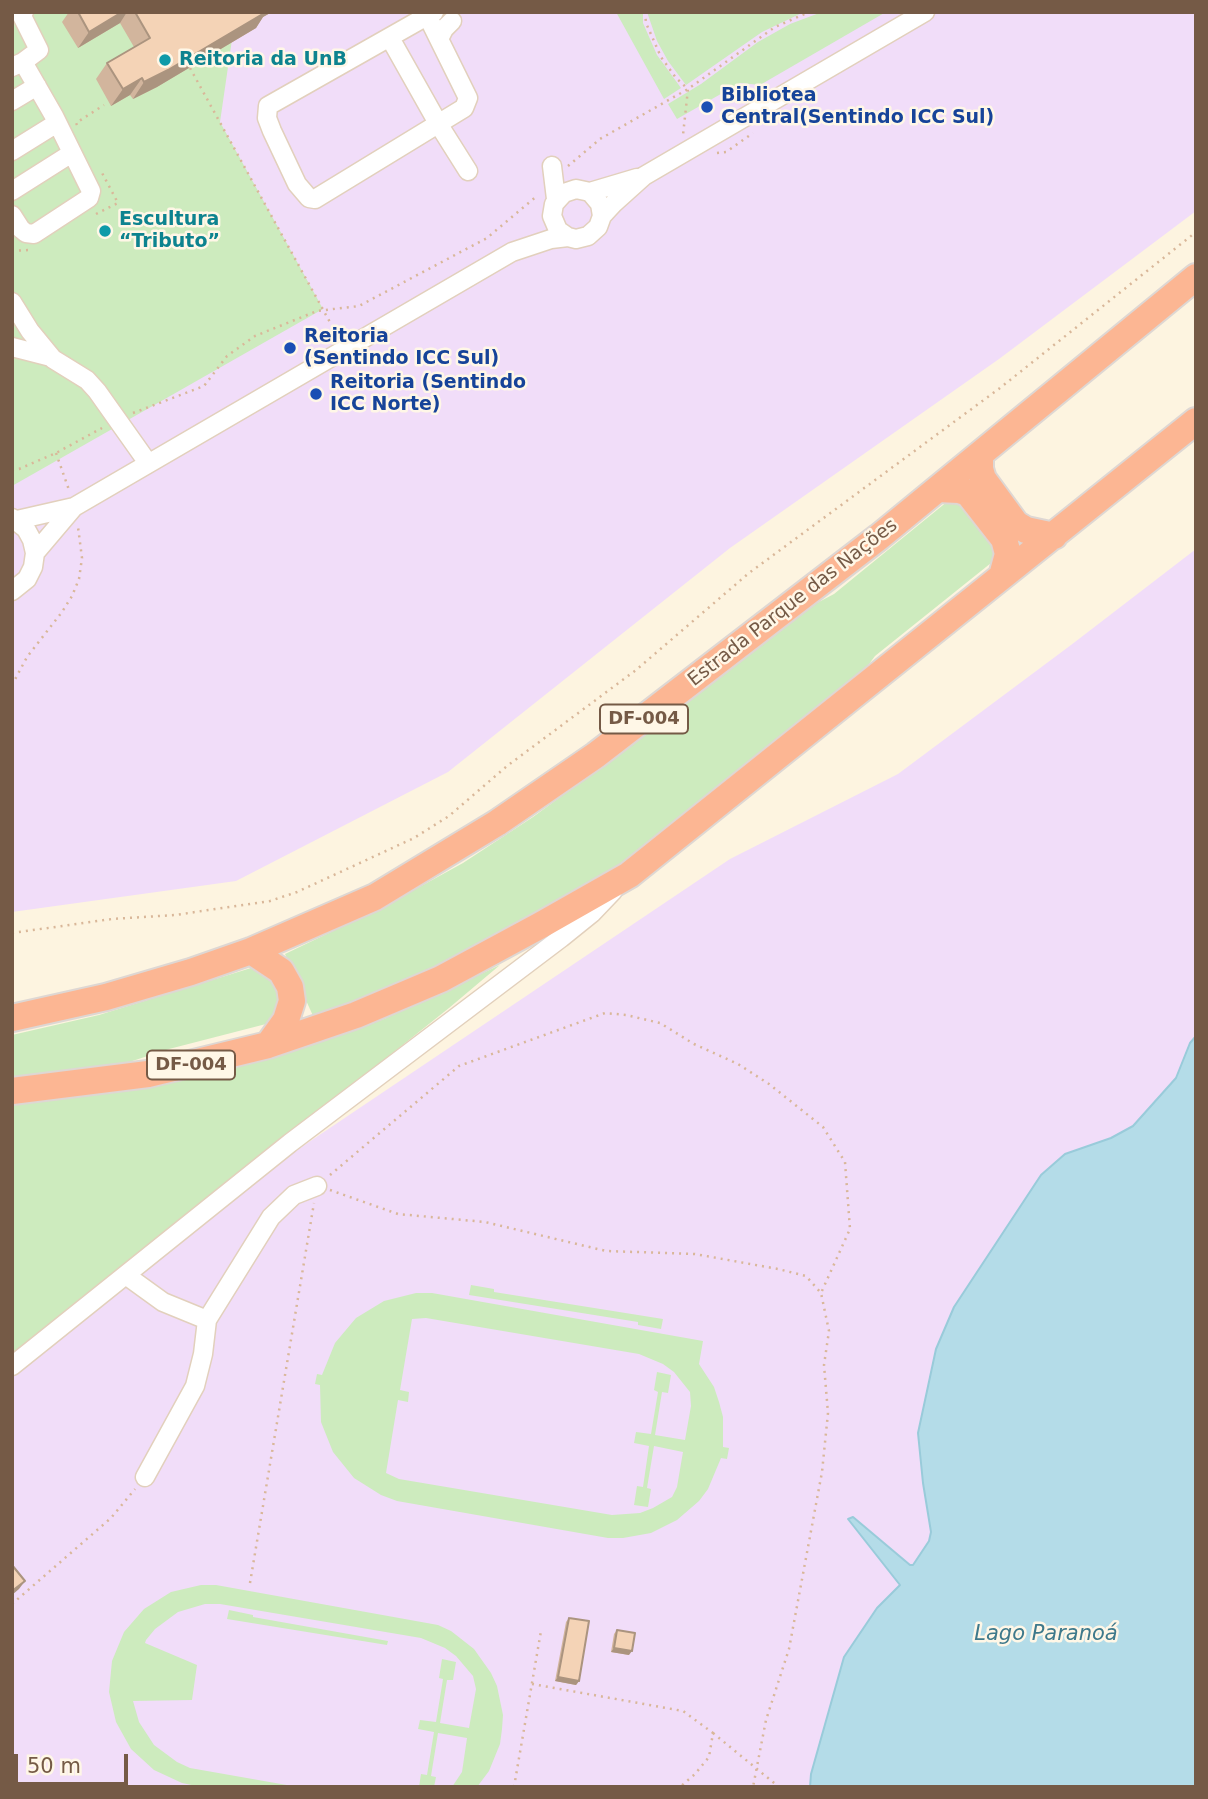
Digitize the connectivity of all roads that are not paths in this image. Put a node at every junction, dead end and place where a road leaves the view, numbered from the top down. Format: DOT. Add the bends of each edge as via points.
graph roads {
  1 [pos="24,12"];
  2 [pos="923,13"];
  3 [pos="431,15"];
  4 [pos="452,22"];
  5 [pos="390,38"];
  6 [pos="439,39"];
  7 [pos="18,65"];
  8 [pos="37,86"];
  9 [pos="12,101"];
  10 [pos="57,123"];
  11 [pos="439,125"];
  12 [pos="12,151"];
  13 [pos="72,153"];
  14 [pos="468,171"];
  15 [pos="643,176"];
  16 [pos="12,191"];
  17 [pos="583,191"];
  18 [pos="549,203"];
  19 [pos="12,215"];
  20 [pos="602,216"];
  21 [pos="568,237"];
  22 [pos="512,252"];
  23 [pos="1196,277"];
  24 [pos="12,302"];
  25 [pos="30,331"];
  26 [pos="12,339"];
  27 [pos="12,347"];
  28 [pos="51,357"];
  29 [pos="1196,421"];
  30 [pos="980,454"];
  31 [pos="148,463"];
  32 [pos="937,489"];
  33 [pos="74,507"];
  34 [pos="14,519"];
  35 [pos="1054,536"];
  36 [pos="35,553"];
  37 [pos="1002,576"];
  38 [pos="12,591"];
  39 [pos="629,875"];
  40 [pos="251,951"];
  41 [pos="12,1018"];
  42 [pos="268,1045"];
  43 [pos="12,1091"];
  44 [pos="317,1186"];
  45 [pos="127,1276"];
  46 [pos="207,1320"];
  47 [pos="12,1366"];
  48 [pos="145,1477"];
  1 -- 7 [label="street" via="21,14 39,50"];
  2 -- 15 [label="street"];
  3 -- 5 [label="street"];
  3 -- 6 [label="street"];
  4 -- 6 [label="street"];
  5 -- 11 [label="street"];
  5 -- 11 [label="street" via="268,106 267,118 297,184 315,199"];
  6 -- 11 [label="street" via="468,98 464,108"];
  7 -- 8 [label="street"];
  8 -- 9 [label="street"];
  8 -- 10 [label="street"];
  10 -- 12 [label="street"];
  10 -- 13 [label="street"];
  11 -- 14 [label="street"];
  13 -- 16 [label="street"];
  13 -- 19 [label="street" via="89,184 89,198 34,234 21,229"];
  15 -- 17 [label="street"];
  15 -- 20 [label="street"];
  17 -- 18 [label="street" via="564,193"];
  17 -- 18 [label="street" via="552,166"];
  17 -- 20 [label="street" via="600,204"];
  18 -- 21 [label="street" via="558,230"];
  18 -- 22 [label="street"];
  20 -- 21 [label="street" via="588,236"];
  21 -- 22 [label="street"];
  22 -- 31 [label="street"];
  23 -- 30 [label="highway, Estrada Parque das Nações / DF-004"];
  24 -- 25 [label="street"];
  25 -- 26 [label="street"];
  25 -- 28 [label="street"];
  27 -- 28 [label="street"];
  28 -- 31 [label="street" via="97,391"];
  29 -- 35 [label="highway, DF-004"];
  30 -- 32 [label="highway, Estrada Parque das Nações / DF-004"];
  30 -- 35 [label="highway" via="983,479 1016,524"];
  31 -- 33 [label="street"];
  32 -- 37 [label="highway" via="968,494 1004,540 1008,554"];
  32 -- 40 [label="highway, Estrada Parque das Nações / DF-004" via="628,731 497,823 375,897"];
  33 -- 34 [label="street"];
  33 -- 36 [label="street"];
  34 -- 36 [label="street" via="26,529"];
  35 -- 37 [label="highway, DF-004"];
  36 -- 38 [label="street" via="27,579"];
  37 -- 39 [label="highway, DF-004"];
  39 -- 42 [label="highway, DF-004" via="441,979"];
  39 -- 45 [label="street" via="593,913 290,1143"];
  40 -- 41 [label="highway, Estrada Parque das Nações / DF-004" via="106,997"];
  40 -- 42 [label="highway" via="281,971 290,987 292,1000 286,1020"];
  42 -- 43 [label="highway, DF-004" via="148,1074"];
  44 -- 46 [label="street" via="294,1195 271,1217"];
  45 -- 46 [label="street" via="163,1302"];
  45 -- 47 [label="street"];
  46 -- 48 [label="street" via="195,1386"];
}
